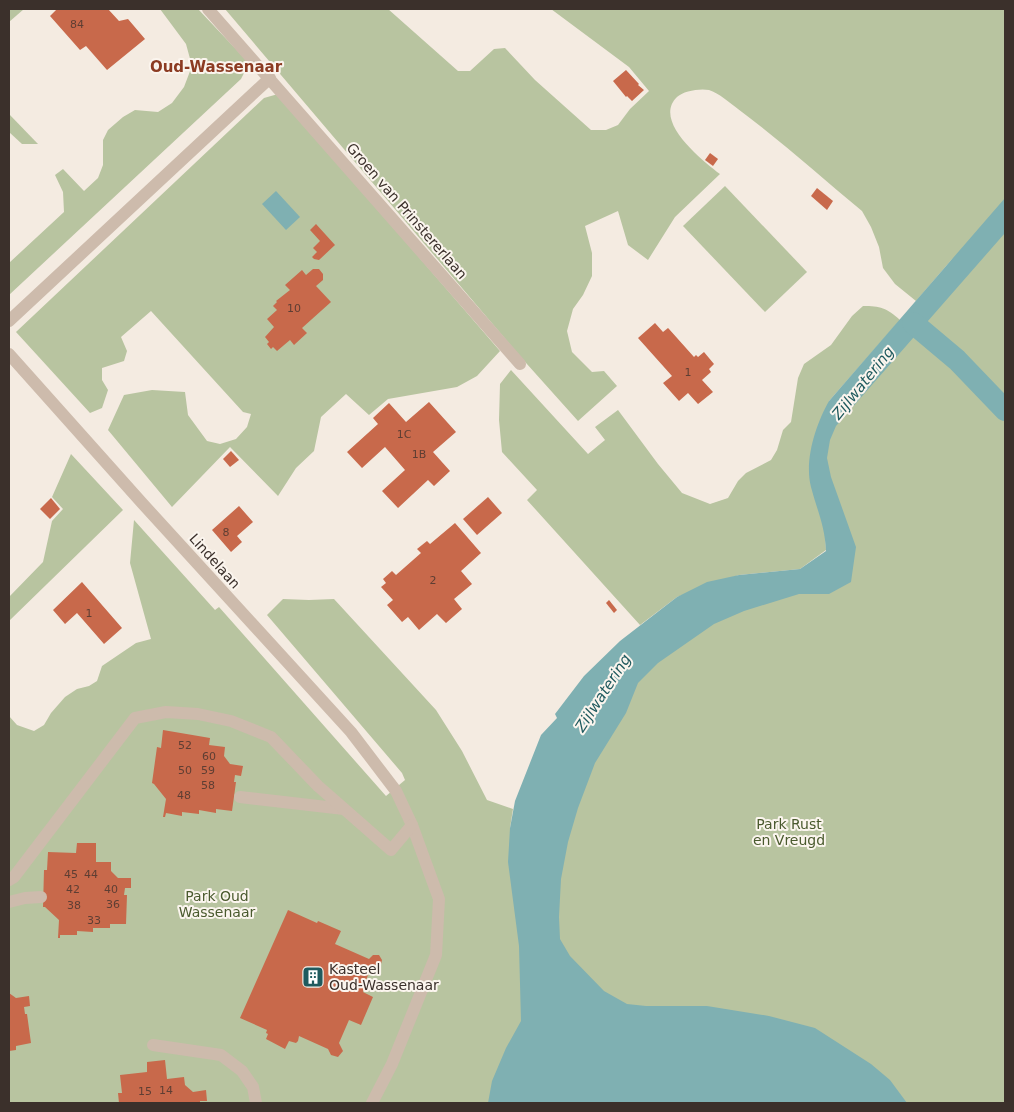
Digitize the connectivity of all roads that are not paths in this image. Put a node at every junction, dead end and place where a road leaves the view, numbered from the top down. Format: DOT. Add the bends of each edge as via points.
graph roads {
  1 [pos="208,9"];
  2 [pos="270,78"];
  3 [pos="9,321"];
  4 [pos="9,354"];
  5 [pos="520,364"];
  6 [pos="240,797"];
  7 [pos="344,809"];
  8 [pos="412,826"];
  9 [pos="9,880"];
  10 [pos="41,897"];
  11 [pos="9,902"];
  12 [pos="153,1044"];
  13 [pos="256,1103"];
  14 [pos="372,1103"];
  1 -- 2 [label="street, Groen van Prinstererlaan"];
  2 -- 3 [label="street"];
  2 -- 5 [label="street, Groen van Prinstererlaan"];
  4 -- 8 [label="street, Lindelaan" via="351,732 396,791"];
  6 -- 7 [label="street"];
  7 -- 8 [label="street" via="391,850"];
  7 -- 9 [label="street" via="271,737 231,721 198,714 166,712 135,718"];
  8 -- 14 [label="street" via="439,899 436,956 392,1064"];
  10 -- 11 [label="street"];
  12 -- 13 [label="street" via="221,1055 242,1071 253,1086"];
}
